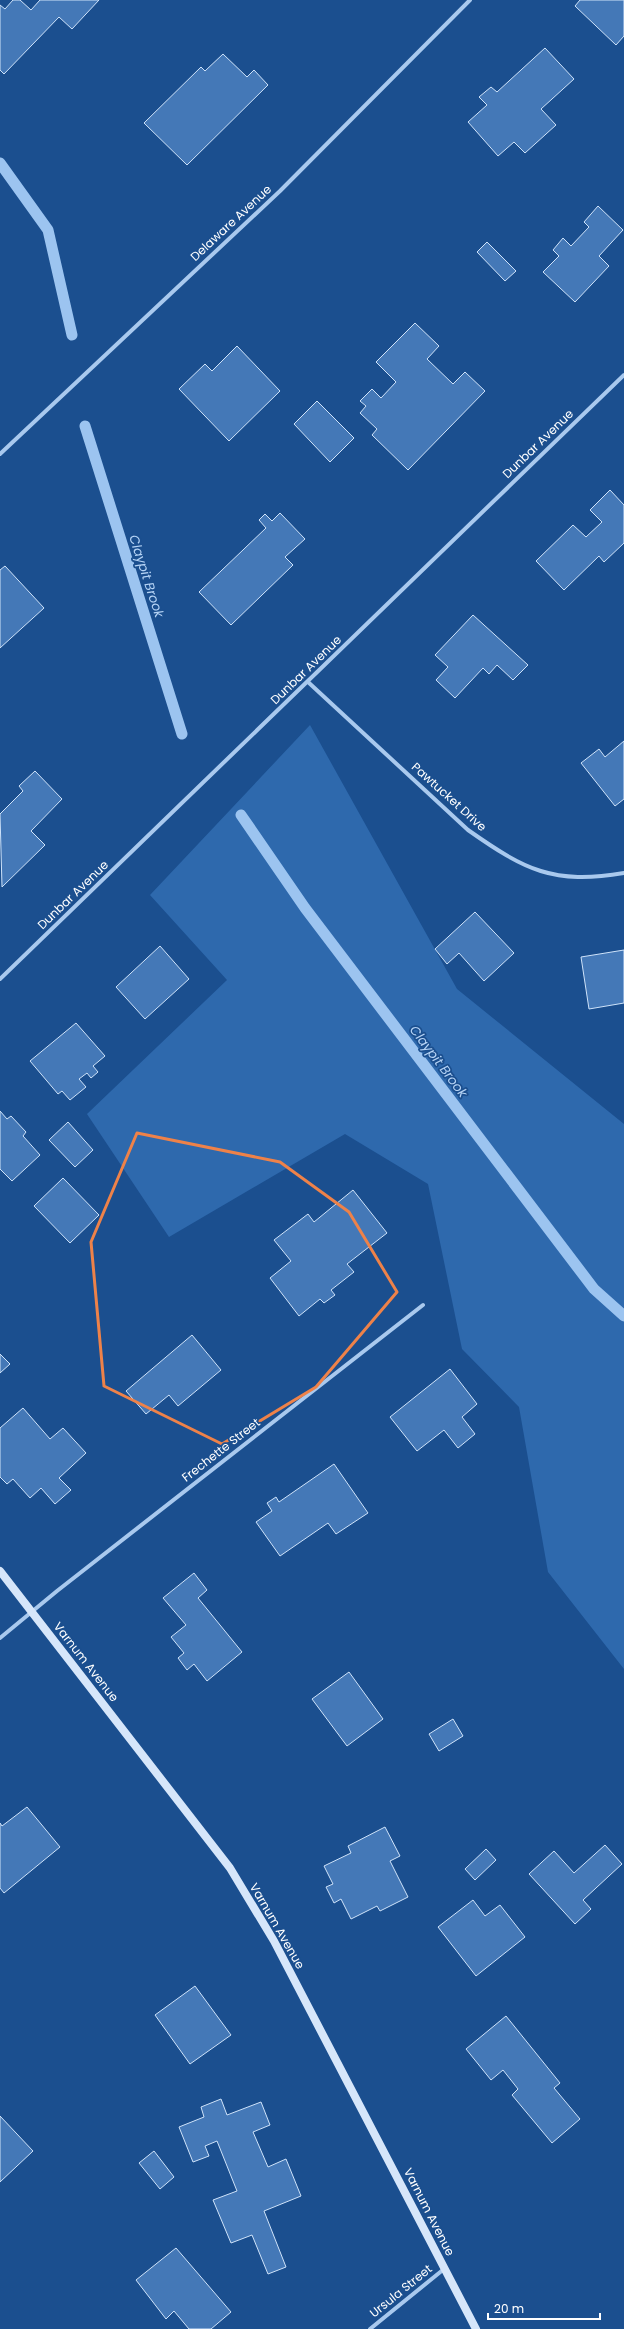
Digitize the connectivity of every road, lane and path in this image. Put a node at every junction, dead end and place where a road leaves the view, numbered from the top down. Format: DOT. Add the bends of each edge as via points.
graph roads {
  1 [pos="470,0"];
  2 [pos="624,375"];
  3 [pos="0,454"];
  4 [pos="308,682"];
  5 [pos="624,873"];
  6 [pos="0,979"];
  7 [pos="423,1305"];
  8 [pos="0,1571"];
  9 [pos="31,1611"];
  10 [pos="0,1638"];
  11 [pos="444,2269"];
  12 [pos="370,2329"];
  13 [pos="476,2329"];
  1 -- 3 [label="street, Delaware Avenue" via="280,191"];
  2 -- 4 [label="street, Dunbar Avenue"];
  4 -- 5 [label="street, Pawtucket Drive" via="468,830 497,850 527,867 559,876 593,878"];
  4 -- 6 [label="street, Dunbar Avenue"];
  7 -- 9 [label="street, Frechette Street"];
  8 -- 9 [label="main road, Varnum Avenue"];
  9 -- 10 [label="street, Frechette Street"];
  9 -- 11 [label="main road, Varnum Avenue" via="230,1868 274,1941"];
  11 -- 12 [label="street, Ursula Street"];
  11 -- 13 [label="main road, Varnum Avenue"];
}
